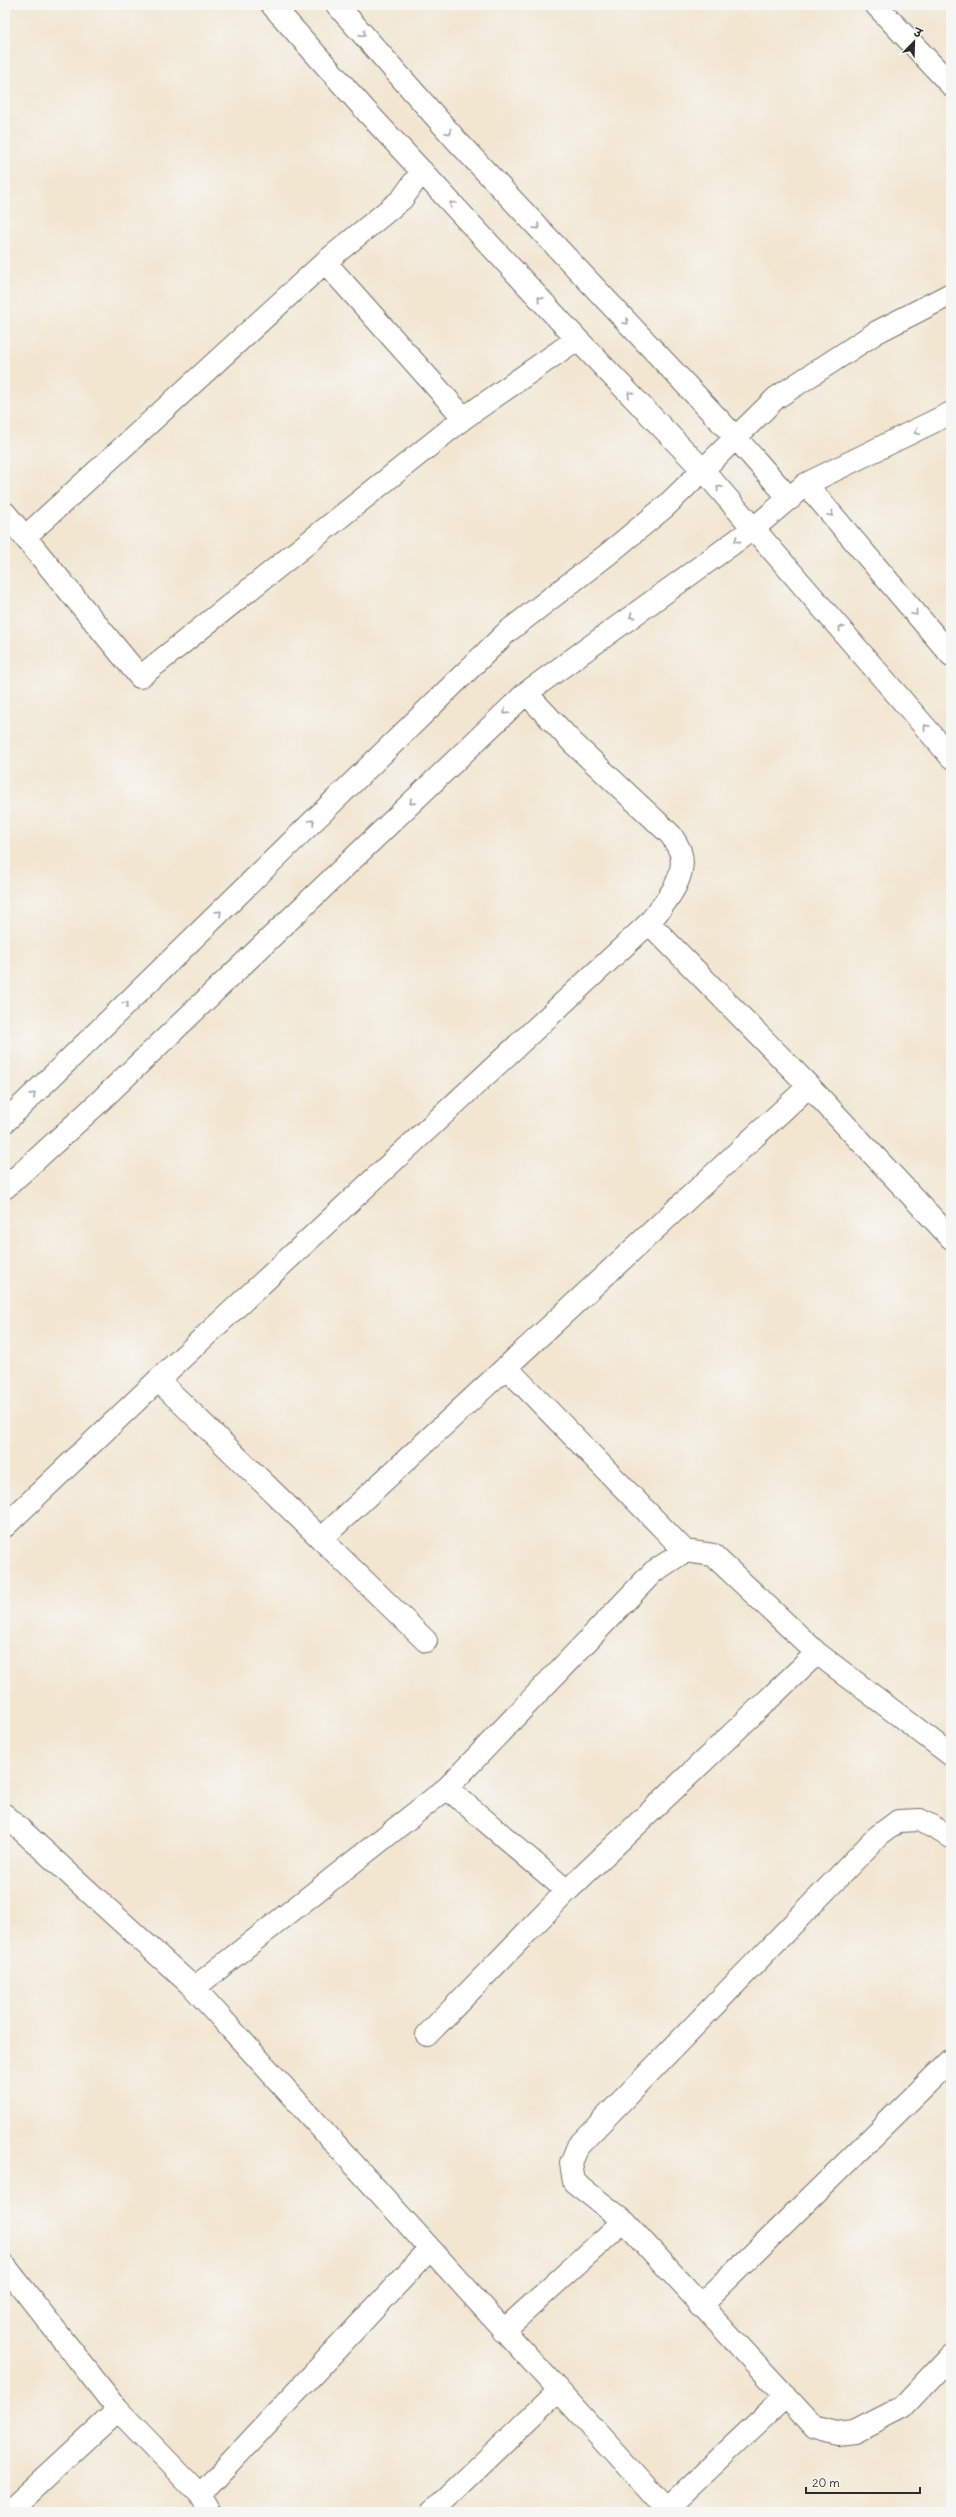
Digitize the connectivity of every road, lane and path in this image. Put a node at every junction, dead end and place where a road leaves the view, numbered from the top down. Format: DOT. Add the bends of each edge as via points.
graph roads {
  1 [pos="272,5"];
  2 [pos="337,5"];
  3 [pos="876,5"];
  4 [pos="951,85"];
  5 [pos="422,171"];
  6 [pos="325,262"];
  7 [pos="951,294"];
  8 [pos="577,339"];
  9 [pos="951,413"];
  10 [pos="464,418"];
  11 [pos="736,438"];
  12 [pos="703,470"];
  13 [pos="806,484"];
  14 [pos="790,499"];
  15 [pos="5,513"];
  16 [pos="754,528"];
  17 [pos="25,537"];
  18 [pos="951,655"];
  19 [pos="526,693"];
  20 [pos="951,756"];
  21 [pos="649,923"];
  22 [pos="809,1086"];
  23 [pos="5,1122"];
  24 [pos="5,1188"];
  25 [pos="951,1238"];
  26 [pos="506,1367"];
  27 [pos="158,1380"];
  28 [pos="5,1526"];
  29 [pos="321,1539"];
  30 [pos="685,1551"];
  31 [pos="426,1640"];
  32 [pos="817,1653"];
  33 [pos="951,1755"];
  34 [pos="447,1788"];
  35 [pos="7,1822"];
  36 [pos="951,1837"];
  37 [pos="568,1891"];
  38 [pos="194,1988"];
  39 [pos="427,2035"];
  40 [pos="951,2060"];
  41 [pos="624,2221"];
  42 [pos="429,2250"];
  43 [pos="5,2266"];
  44 [pos="700,2306"];
  45 [pos="503,2331"];
  46 [pos="951,2356"];
  47 [pos="558,2391"];
  48 [pos="786,2396"];
  49 [pos="118,2410"];
  50 [pos="205,2504"];
  51 [pos="664,2511"];
  52 [pos="8,2512"];
  53 [pos="432,2512"];
  1 -- 5 [label="street"];
  2 -- 11 [label="street, one-way" via="468,152"];
  3 -- 4 [label="street"];
  5 -- 6 [label="street" via="402,199"];
  8 -- 5 [label="street, one-way"];
  6 -- 10 [label="street"];
  6 -- 17 [label="street"];
  7 -- 11 [label="street" via="877,332 776,398"];
  8 -- 10 [label="street"];
  12 -- 8 [label="street, one-way"];
  9 -- 13 [label="street, one-way"];
  10 -- 17 [label="street" via="140,676"];
  11 -- 12 [label="street"];
  11 -- 14 [label="street"];
  16 -- 12 [label="street, one-way"];
  23 -- 12 [label="street, one-way" via="507,632 608,554 666,506"];
  13 -- 14 [label="street"];
  13 -- 18 [label="street, one-way"];
  14 -- 16 [label="street"];
  15 -- 17 [label="street"];
  16 -- 19 [label="street, one-way"];
  20 -- 16 [label="street, one-way"];
  19 -- 21 [label="street" via="573,743 671,835 681,852 680,873 675,889"];
  19 -- 24 [label="street, one-way" via="97,1104"];
  21 -- 22 [label="street"];
  21 -- 27 [label="street"];
  22 -- 25 [label="street"];
  22 -- 26 [label="street"];
  26 -- 29 [label="street"];
  26 -- 30 [label="street"];
  27 -- 28 [label="street"];
  27 -- 29 [label="street"];
  29 -- 31 [label="street"];
  30 -- 32 [label="street" via="714,1555"];
  30 -- 34 [label="street" via="653,1572"];
  32 -- 33 [label="street"];
  32 -- 37 [label="street"];
  34 -- 37 [label="street"];
  34 -- 38 [label="street"];
  35 -- 38 [label="street"];
  36 -- 41 [label="street" via="920,1820 898,1821 878,1836 578,2146 571,2163 574,2182"];
  37 -- 39 [label="street"];
  38 -- 42 [label="street"];
  40 -- 44 [label="street"];
  41 -- 44 [label="street"];
  41 -- 45 [label="street"];
  42 -- 45 [label="street"];
  42 -- 50 [label="street"];
  43 -- 49 [label="street"];
  44 -- 48 [label="street"];
  45 -- 47 [label="street"];
  46 -- 48 [label="street" via="903,2407 854,2432 837,2434 815,2428"];
  47 -- 51 [label="street"];
  47 -- 53 [label="street"];
  48 -- 51 [label="street"];
  49 -- 50 [label="street"];
  49 -- 52 [label="street"];
}
